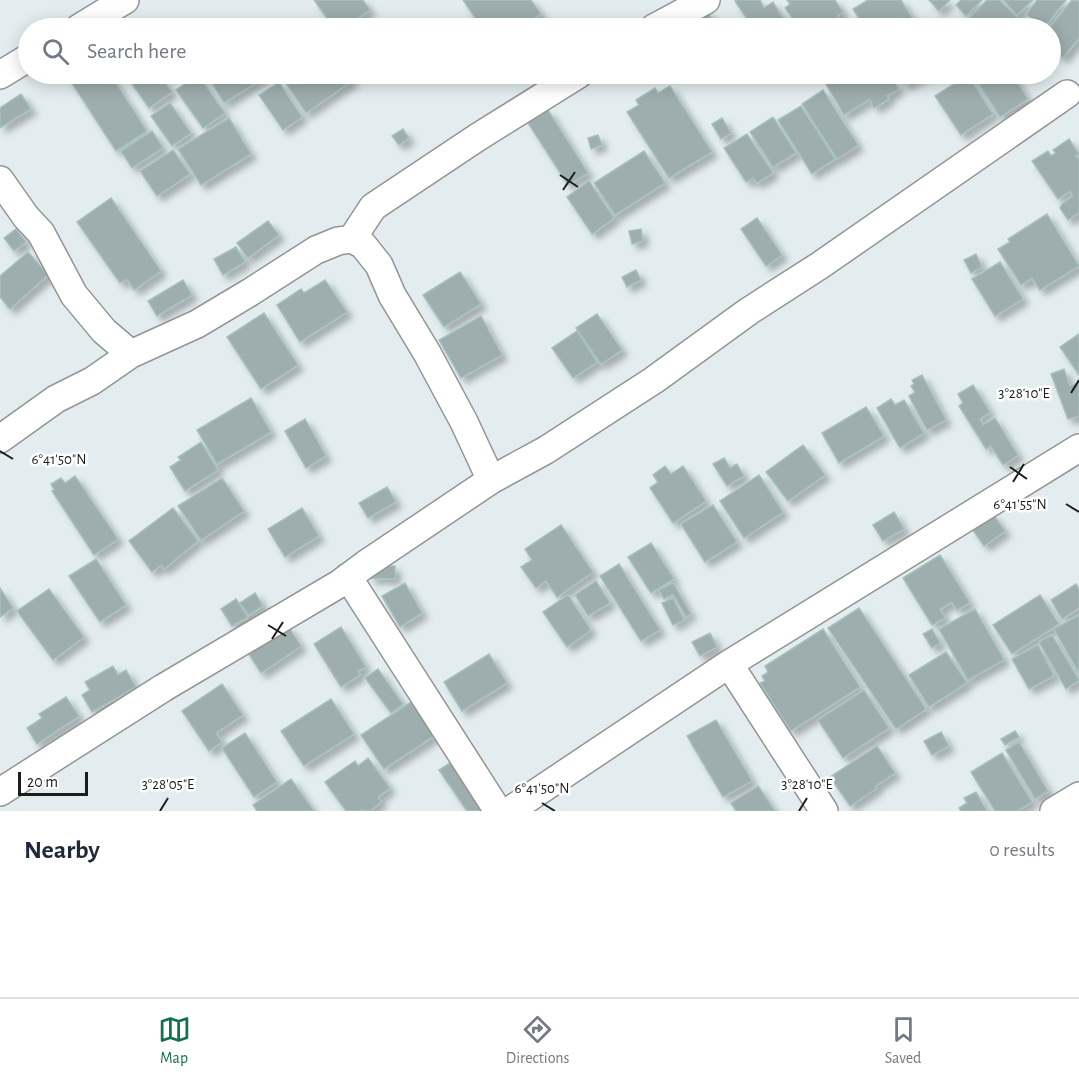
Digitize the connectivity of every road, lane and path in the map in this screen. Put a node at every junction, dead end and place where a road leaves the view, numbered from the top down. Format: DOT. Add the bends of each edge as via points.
graph roads {
  1 [pos="125,0"];
  2 [pos="706,0"];
  3 [pos="95,18"];
  4 [pos="673,18"];
  5 [pos="18,64"];
  6 [pos="0,75"];
  7 [pos="563,84"];
  8 [pos="1067,94"];
  9 [pos="0,180"];
  10 [pos="352,239"];
  11 [pos="131,354"];
  12 [pos="0,439"];
  13 [pos="1079,448"];
  14 [pos="491,480"];
  15 [pos="348,577"];
  16 [pos="729,664"];
  17 [pos="0,792"];
  18 [pos="1079,796"];
  19 [pos="498,811"];
  20 [pos="508,811"];
  21 [pos="824,811"];
  22 [pos="1054,811"];
  1 -- 3 [label="street"];
  2 -- 4 [label="street"];
  5 -- 6 [label="street"];
  7 -- 10 [label="street" via="373,207"];
  8 -- 14 [label="street" via="654,380 546,450"];
  9 -- 11 [label="street" via="41,233 74,295 104,331"];
  10 -- 11 [label="street" via="315,250 197,324"];
  10 -- 14 [label="street" via="363,245 378,265 464,422"];
  11 -- 12 [label="street" via="92,381 56,399"];
  13 -- 16 [label="street"];
  14 -- 15 [label="street"];
  15 -- 17 [label="street"];
  15 -- 19 [label="street"];
  16 -- 20 [label="street"];
  16 -- 21 [label="street"];
  18 -- 22 [label="street"];
}
